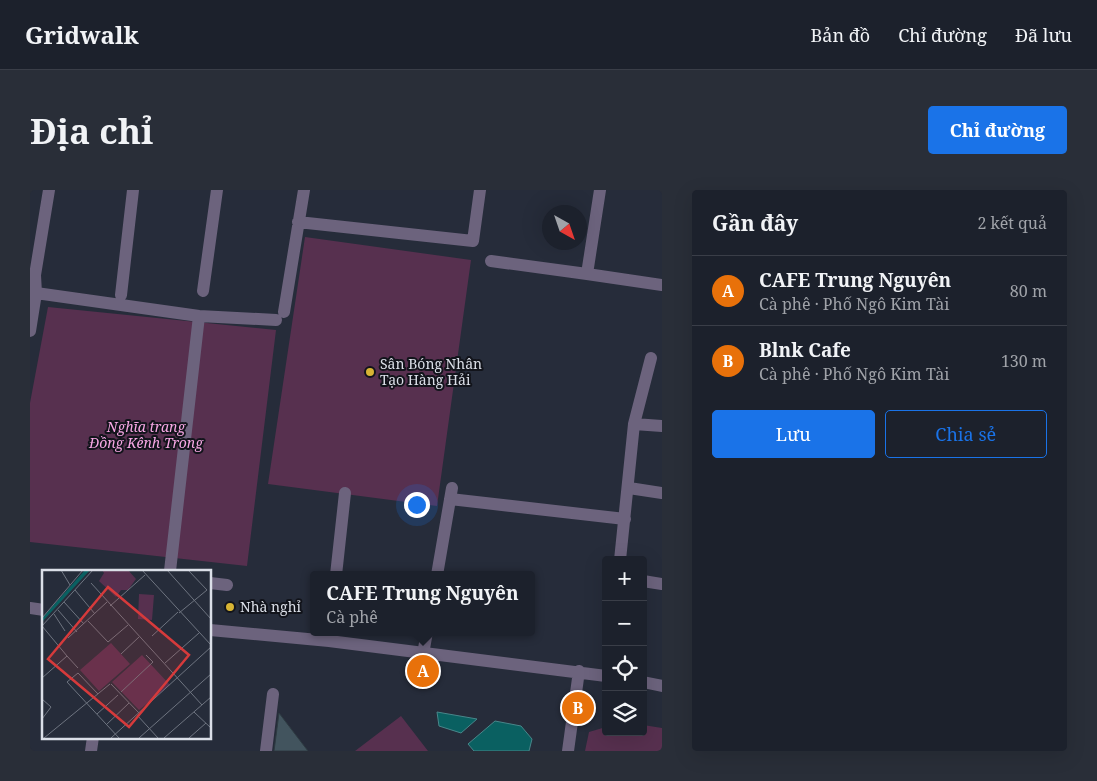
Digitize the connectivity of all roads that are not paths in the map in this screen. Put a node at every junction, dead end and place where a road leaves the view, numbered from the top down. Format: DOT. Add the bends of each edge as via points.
graph roads {
  1 [pos="49,190"];
  2 [pos="133,190"];
  3 [pos="217,190"];
  4 [pos="304,190"];
  5 [pos="480,190"];
  6 [pos="600,190"];
  7 [pos="298,222"];
  8 [pos="491,261"];
  9 [pos="587,274"];
  10 [pos="33,275"];
  11 [pos="662,285"];
  12 [pos="203,291"];
  13 [pos="36,293"];
  14 [pos="121,295"];
  15 [pos="199,316"];
  16 [pos="30,331"];
  17 [pos="651,358"];
  18 [pos="634,424"];
  19 [pos="662,426"];
  20 [pos="629,488"];
  21 [pos="662,493"];
  22 [pos="345,494"];
  23 [pos="625,519"];
  24 [pos="620,556"];
  25 [pos="170,570"];
  26 [pos="336,571"];
  27 [pos="438,571"];
  28 [pos="647,582"];
  29 [pos="211,583"];
  30 [pos="662,584"];
  31 [pos="227,585"];
  32 [pos="211,630"];
  33 [pos="310,636"];
  34 [pos="313,636"];
  35 [pos="426,636"];
  36 [pos="330,637"];
  37 [pos="423,654"];
  38 [pos="579,671"];
  39 [pos="602,675"];
  40 [pos="647,683"];
  41 [pos="662,686"];
  42 [pos="273,694"];
  43 [pos="93,738"];
  44 [pos="91,751"];
  45 [pos="266,751"];
  46 [pos="568,751"];
  1 -- 10 [label="street"];
  2 -- 14 [label="street"];
  3 -- 12 [label="street"];
  4 -- 7 [label="street"];
  5 -- 7 [label="street" via="473,242"];
  6 -- 9 [label="street"];
  7 -- 15 [label="street" via="280,316"];
  8 -- 9 [label="street"];
  9 -- 11 [label="street"];
  10 -- 13 [label="street"];
  13 -- 15 [label="street"];
  13 -- 16 [label="street"];
  15 -- 25 [label="street"];
  17 -- 18 [label="street"];
  18 -- 19 [label="street"];
  18 -- 20 [label="street"];
  20 -- 21 [label="street"];
  20 -- 23 [label="street"];
  22 -- 26 [label="street"];
  23 -- 24 [label="street"];
  23 -- 27 [label="street" via="451,494"];
  28 -- 30 [label="street"];
  29 -- 31 [label="street"];
  32 -- 33 [label="street"];
  34 -- 36 [label="street"];
  35 -- 37 [label="street"];
  36 -- 37 [label="street"];
  37 -- 38 [label="street"];
  38 -- 39 [label="street"];
  38 -- 46 [label="street"];
  40 -- 41 [label="street"];
  42 -- 45 [label="street"];
  43 -- 44 [label="street"];
}
